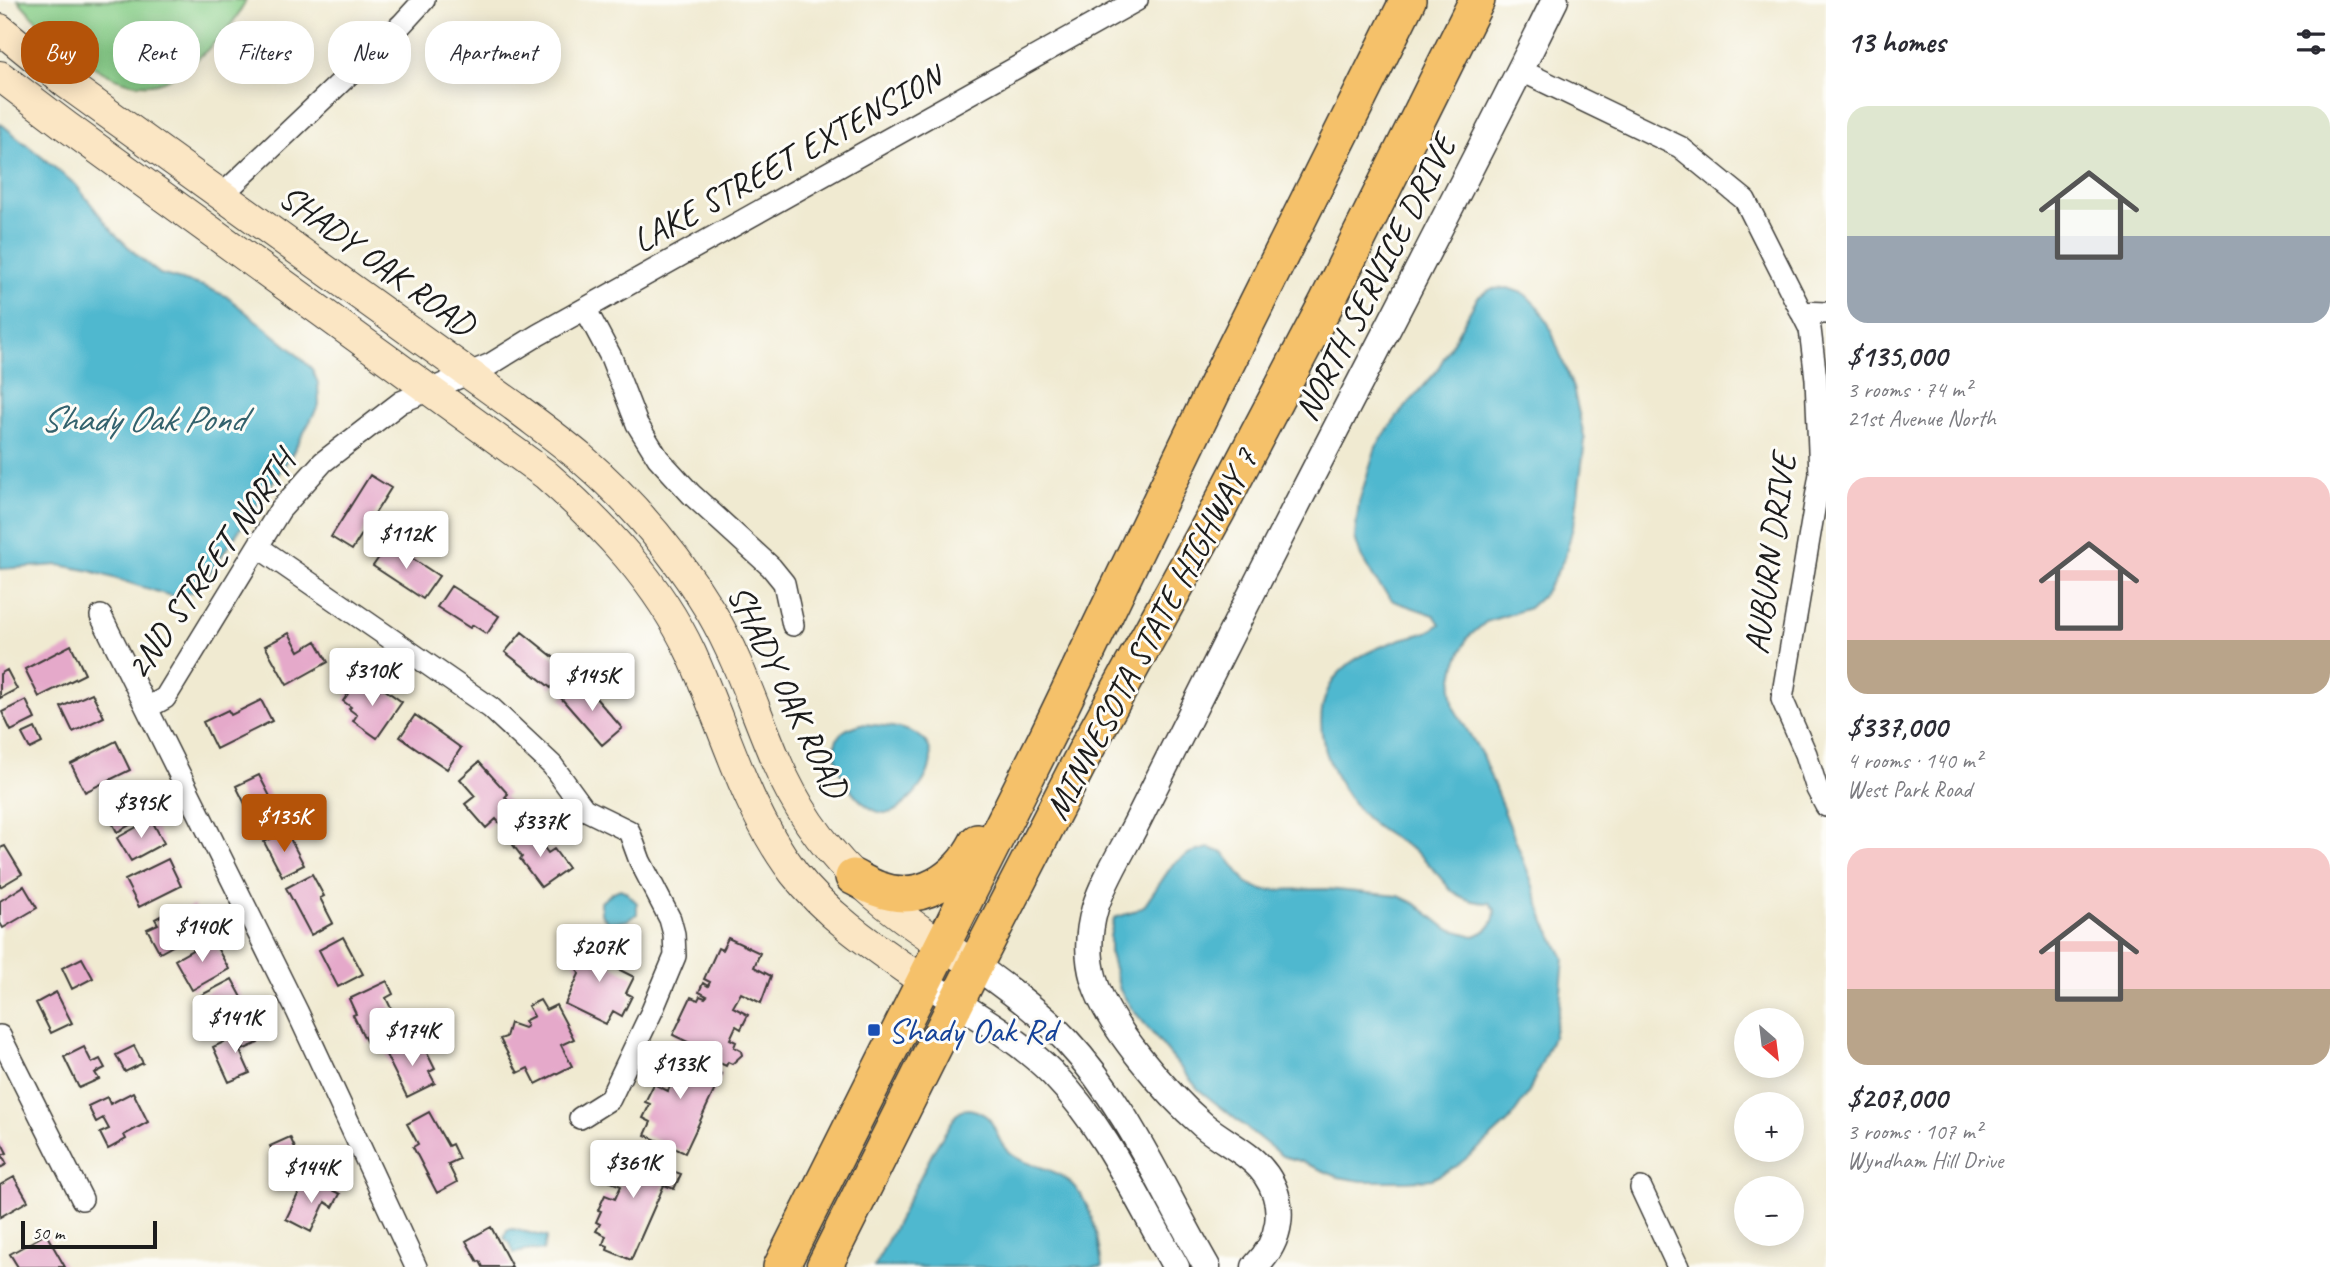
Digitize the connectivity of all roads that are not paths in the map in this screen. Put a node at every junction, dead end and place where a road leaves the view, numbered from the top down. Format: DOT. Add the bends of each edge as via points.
graph roads {
  1 [pos="424,0"];
  2 [pos="1137,0"];
  3 [pos="1408,0"];
  4 [pos="1477,0"];
  5 [pos="1555,0"];
  6 [pos="0,29"];
  7 [pos="1520,71"];
  8 [pos="0,76"];
  9 [pos="222,195"];
  10 [pos="586,310"];
  11 [pos="1801,312"];
  12 [pos="1826,313"];
  13 [pos="470,375"];
  14 [pos="430,391"];
  15 [pos="258,547"];
  16 [pos="1138,551"];
  17 [pos="102,616"];
  18 [pos="793,625"];
  19 [pos="147,708"];
  20 [pos="1826,806"];
  21 [pos="853,877"];
  22 [pos="942,945"];
  23 [pos="975,965"];
  24 [pos="923,981"];
  25 [pos="957,1003"];
  26 [pos="0,1036"];
  27 [pos="580,1118"];
  28 [pos="1641,1188"];
  29 [pos="82,1199"];
  30 [pos="416,1267"];
  31 [pos="780,1267"];
  32 [pos="824,1267"];
  33 [pos="1176,1267"];
  34 [pos="1207,1267"];
  35 [pos="1255,1267"];
  36 [pos="1678,1267"];
  1 -- 9 [label="street"];
  2 -- 10 [label="street, LAKE STREET EXTENSION"];
  3 -- 16 [label="highway, MINNESOTA STATE HIGHWAY 7"];
  4 -- 23 [label="highway, MINNESOTA STATE HIGHWAY 7" via="1273,407"];
  5 -- 7 [label="street, NORTH SERVICE DRIVE"];
  6 -- 9 [label="main road, SHADY OAK ROAD"];
  7 -- 11 [label="street, AUBURN DRIVE" via="1680,147 1745,200"];
  7 -- 35 [label="street, NORTH SERVICE DRIVE" via="1193,709 1096,905 1089,934 1094,982 1116,1024 1179,1103 1251,1158 1273,1188 1279,1229"];
  8 -- 14 [label="main road, SHADY OAK ROAD"];
  9 -- 13 [label="main road, SHADY OAK ROAD"];
  10 -- 13 [label="street, LAKE STREET EXTENSION"];
  10 -- 18 [label="street" via="648,443 671,474 784,583"];
  11 -- 12 [label="street"];
  11 -- 20 [label="street, AUBURN DRIVE" via="1810,329 1816,379 1820,474 1782,699"];
  13 -- 14 [label="street, 2ND STREET NORTH"];
  13 -- 21 [label="main road, SHADY OAK ROAD" via="580,457 661,540 732,650 796,802 818,837"];
  14 -- 15 [label="street, 2ND STREET NORTH" via="401,402 323,463 280,510"];
  14 -- 24 [label="main road, SHADY OAK ROAD" via="545,474 607,532 678,628 748,798 778,851 833,915"];
  15 -- 19 [label="street, 2ND STREET NORTH" via="165,698"];
  15 -- 27 [label="street" via="491,708 552,765 584,809 629,831 668,912 675,956 610,1098"];
  16 -- 21 [label="highway" via="959,870 938,885 914,893 879,890"];
  16 -- 22 [label="highway, MINNESOTA STATE HIGHWAY 7"];
  17 -- 19 [label="street"];
  19 -- 30 [label="street" via="297,1011"];
  21 -- 22 [label="main road, SHADY OAK ROAD"];
  22 -- 23 [label="main road, SHADY OAK ROAD"];
  22 -- 24 [label="highway, MINNESOTA STATE HIGHWAY 7"];
  23 -- 25 [label="highway, MINNESOTA STATE HIGHWAY 7"];
  23 -- 34 [label="street, SHADY OAK ROAD" via="1041,1016 1089,1067 1110,1095"];
  24 -- 25 [label="street, SHADY OAK ROAD"];
  24 -- 31 [label="highway, MINNESOTA STATE HIGHWAY 7"];
  25 -- 32 [label="highway, MINNESOTA STATE HIGHWAY 7"];
  25 -- 33 [label="street, SHADY OAK ROAD" via="1029,1053 1069,1091 1105,1143"];
  26 -- 29 [label="street"];
  28 -- 36 [label="street"];
}
